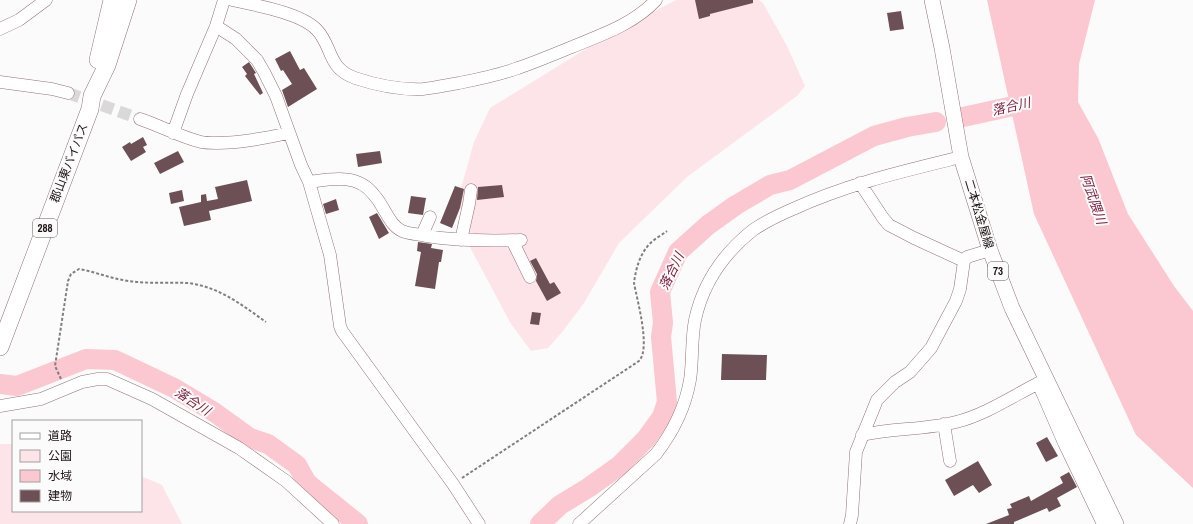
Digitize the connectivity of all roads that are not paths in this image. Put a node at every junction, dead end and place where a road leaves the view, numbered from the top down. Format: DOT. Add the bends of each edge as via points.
graph roads {
  1 [pos="46,0"];
  2 [pos="112,0"];
  3 [pos="128,0"];
  4 [pos="224,0"];
  5 [pos="232,0"];
  6 [pos="656,0"];
  7 [pos="932,0"];
  8 [pos="216,26"];
  9 [pos="0,29"];
  10 [pos="0,82"];
  11 [pos="68,93"];
  12 [pos="91,102"];
  13 [pos="140,119"];
  14 [pos="173,133"];
  15 [pos="289,133"];
  16 [pos="961,157"];
  17 [pos="309,182"];
  18 [pos="860,183"];
  19 [pos="471,190"];
  20 [pos="430,217"];
  21 [pos="422,235"];
  22 [pos="461,240"];
  23 [pos="990,250"];
  24 [pos="964,261"];
  25 [pos="530,277"];
  26 [pos="0,348"];
  27 [pos="1042,381"];
  28 [pos="0,406"];
  29 [pos="944,424"];
  30 [pos="862,435"];
  31 [pos="950,461"];
  32 [pos="333,524"];
  33 [pos="479,524"];
  34 [pos="579,524"];
  35 [pos="850,524"];
  36 [pos="1103,524"];
  37 [pos="1116,524"];
  1 -- 9 [label="street" via="19,20"];
  2 -- 12 [label="highway" via="98,58"];
  3 -- 12 [label="highway, 郡山東バイパス / 288"];
  4 -- 8 [label="street"];
  5 -- 6 [label="street" via="304,20 317,29 335,64 349,75 385,86 424,89 486,78 518,69 626,23"];
  7 -- 16 [label="main road, 二本松金屋線 / 73"];
  8 -- 14 [label="street"];
  8 -- 15 [label="street" via="236,39 257,60 276,96"];
  10 -- 11 [label="street"];
  12 -- 26 [label="highway, 郡山東バイパス / 288"];
  13 -- 14 [label="street"];
  14 -- 15 [label="street" via="202,143 257,140"];
  15 -- 17 [label="street"];
  16 -- 18 [label="street"];
  16 -- 23 [label="main road, 二本松金屋線 / 73"];
  17 -- 21 [label="street" via="340,178 358,183 374,194 394,225 402,230"];
  17 -- 33 [label="street" via="330,255 342,331"];
  18 -- 24 [label="street" via="889,225"];
  18 -- 34 [label="street" via="806,203 770,220 753,230 726,256 714,271 699,305 695,321 690,380 678,422 656,454"];
  19 -- 22 [label="street"];
  20 -- 21 [label="street"];
  21 -- 22 [label="street"];
  22 -- 25 [label="street" via="516,240"];
  23 -- 24 [label="street" via="972,254"];
  23 -- 27 [label="main road, 二本松金屋線 / 73"];
  24 -- 30 [label="street" via="956,301 931,348 910,372 895,382 877,400"];
  27 -- 29 [label="street" via="984,412"];
  27 -- 36 [label="street" via="1067,450"];
  27 -- 37 [label="main road, 二本松金屋線 / 73"];
  28 -- 32 [label="street" via="41,399 82,382 107,379 152,399 239,448 286,481"];
  29 -- 30 [label="street"];
  29 -- 31 [label="street"];
  30 -- 35 [label="street" via="856,452"];
}
